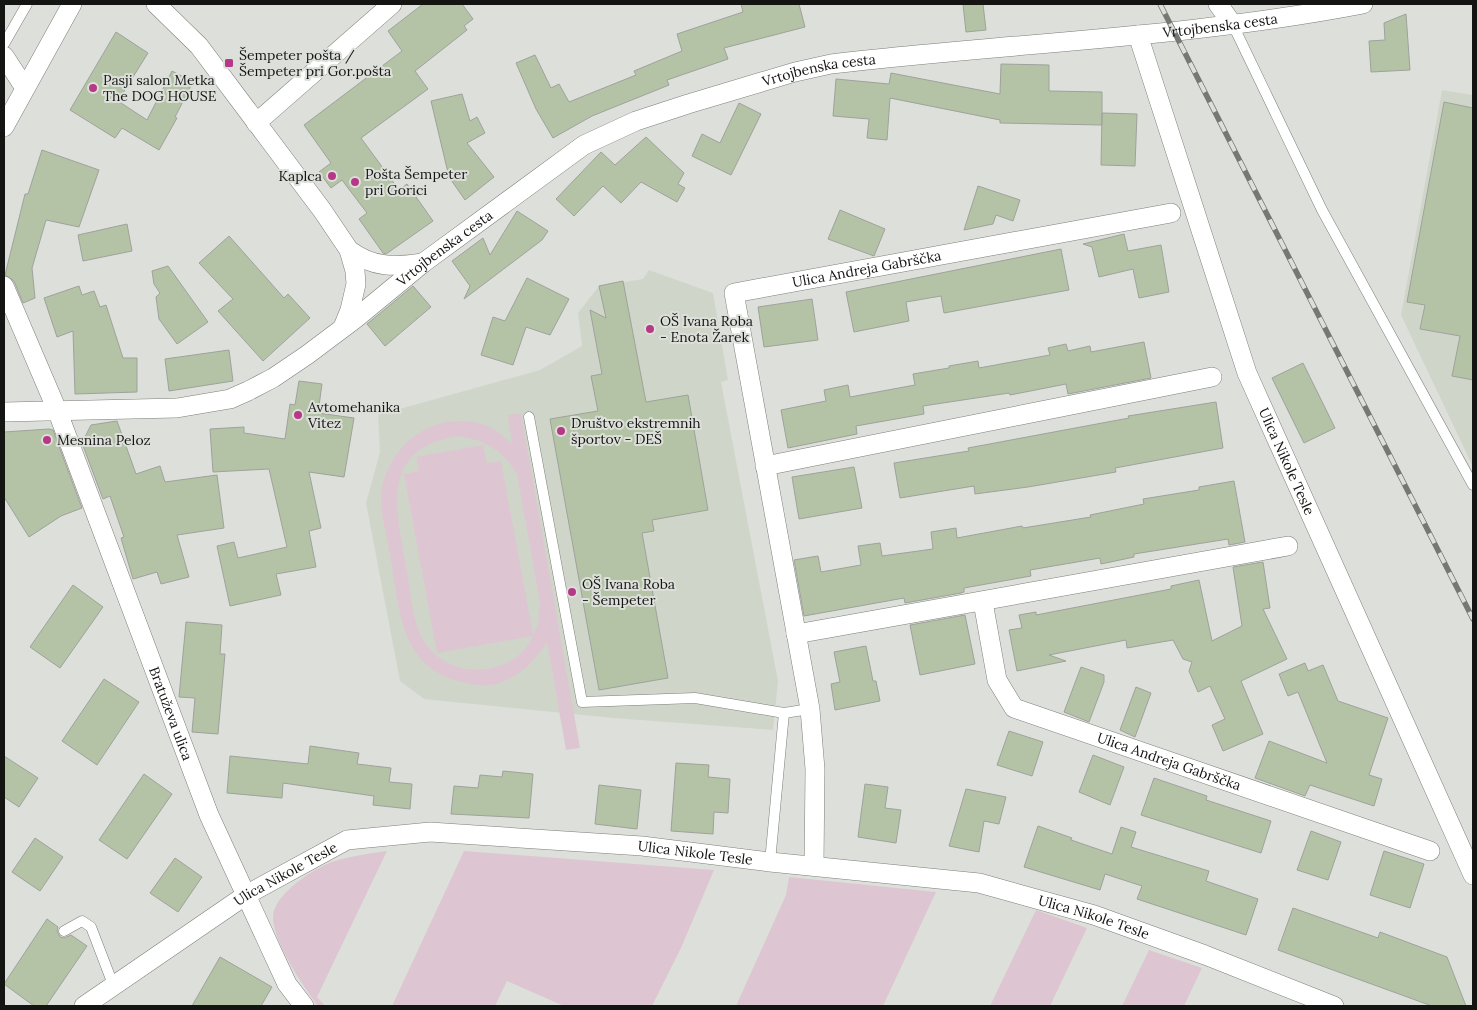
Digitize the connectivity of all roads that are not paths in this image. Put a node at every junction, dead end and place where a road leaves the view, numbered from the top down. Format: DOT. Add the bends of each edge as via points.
graph roads {
  1 [pos="27,4"];
  2 [pos="72,4"];
  3 [pos="156,4"];
  4 [pos="392,4"];
  5 [pos="1218,4"];
  6 [pos="1363,4"];
  7 [pos="1233,25"];
  8 [pos="1138,35"];
  9 [pos="4,44"];
  10 [pos="4,56"];
  11 [pos="25,88"];
  12 [pos="256,123"];
  13 [pos="4,127"];
  14 [pos="1171,213"];
  15 [pos="349,250"];
  16 [pos="424,264"];
  17 [pos="4,286"];
  18 [pos="344,327"];
  19 [pos="1212,377"];
  20 [pos="58,410"];
  21 [pos="4,412"];
  22 [pos="529,417"];
  23 [pos="765,466"];
  24 [pos="1473,485"];
  25 [pos="1288,546"];
  26 [pos="983,602"];
  27 [pos="796,634"];
  28 [pos="810,709"];
  29 [pos="784,713"];
  30 [pos="1430,851"];
  31 [pos="770,862"];
  32 [pos="814,866"];
  33 [pos="1473,875"];
  34 [pos="246,895"];
  35 [pos="64,931"];
  36 [pos="114,987"];
  37 [pos="84,1006"];
  38 [pos="304,1006"];
  39 [pos="1334,1006"];
  1 -- 9 [label="lane"];
  2 -- 11 [label="street"];
  3 -- 12 [label="street" via="199,46"];
  4 -- 12 [label="street"];
  5 -- 7 [label="street"];
  6 -- 7 [label="street, Vrtojbenska cesta"];
  7 -- 8 [label="street, Vrtojbenska cesta"];
  7 -- 24 [label="lane" via="1322,210"];
  8 -- 16 [label="street, Vrtojbenska cesta" via="831,64 688,104 636,121 584,145"];
  8 -- 33 [label="street, Ulica Nikole Tesle" via="1247,374"];
  10 -- 11 [label="street"];
  11 -- 13 [label="street"];
  12 -- 15 [label="street"];
  14 -- 23 [label="street, Ulica Andreja Gabrščka" via="734,293"];
  15 -- 16 [label="street" via="367,262 379,265"];
  15 -- 18 [label="street" via="356,271 356,284"];
  16 -- 18 [label="street, Vrtojbenska cesta"];
  17 -- 20 [label="street"];
  18 -- 20 [label="street, Vrtojbenska cesta" via="273,378 230,398 177,408"];
  19 -- 23 [label="street"];
  20 -- 21 [label="street, Vrtojbenska cesta"];
  20 -- 34 [label="street, Bratuževa ulica" via="209,815"];
  22 -- 29 [label="lane" via="582,702 695,698"];
  23 -- 27 [label="street, Ulica Andreja Gabrščka"];
  25 -- 26 [label="street"];
  26 -- 27 [label="street"];
  26 -- 30 [label="street, Ulica Andreja Gabrščka" via="997,680 1014,708"];
  27 -- 28 [label="street, Ulica Andreja Gabrščka"];
  28 -- 29 [label="lane"];
  28 -- 32 [label="street, Ulica Andreja Gabrščka" via="815,769"];
  29 -- 31 [label="lane"];
  31 -- 32 [label="street, Ulica Nikole Tesle"];
  31 -- 34 [label="street, Ulica Nikole Tesle" via="642,846 430,832 347,840"];
  32 -- 39 [label="street, Ulica Nikole Tesle" via="979,883 1094,915"];
  34 -- 36 [label="street, Ulica Nikole Tesle"];
  34 -- 38 [label="street, Bratuževa ulica" via="288,984"];
  35 -- 36 [label="lane" via="82,921 91,927"];
  36 -- 37 [label="street, Ulica Nikole Tesle"];
}
